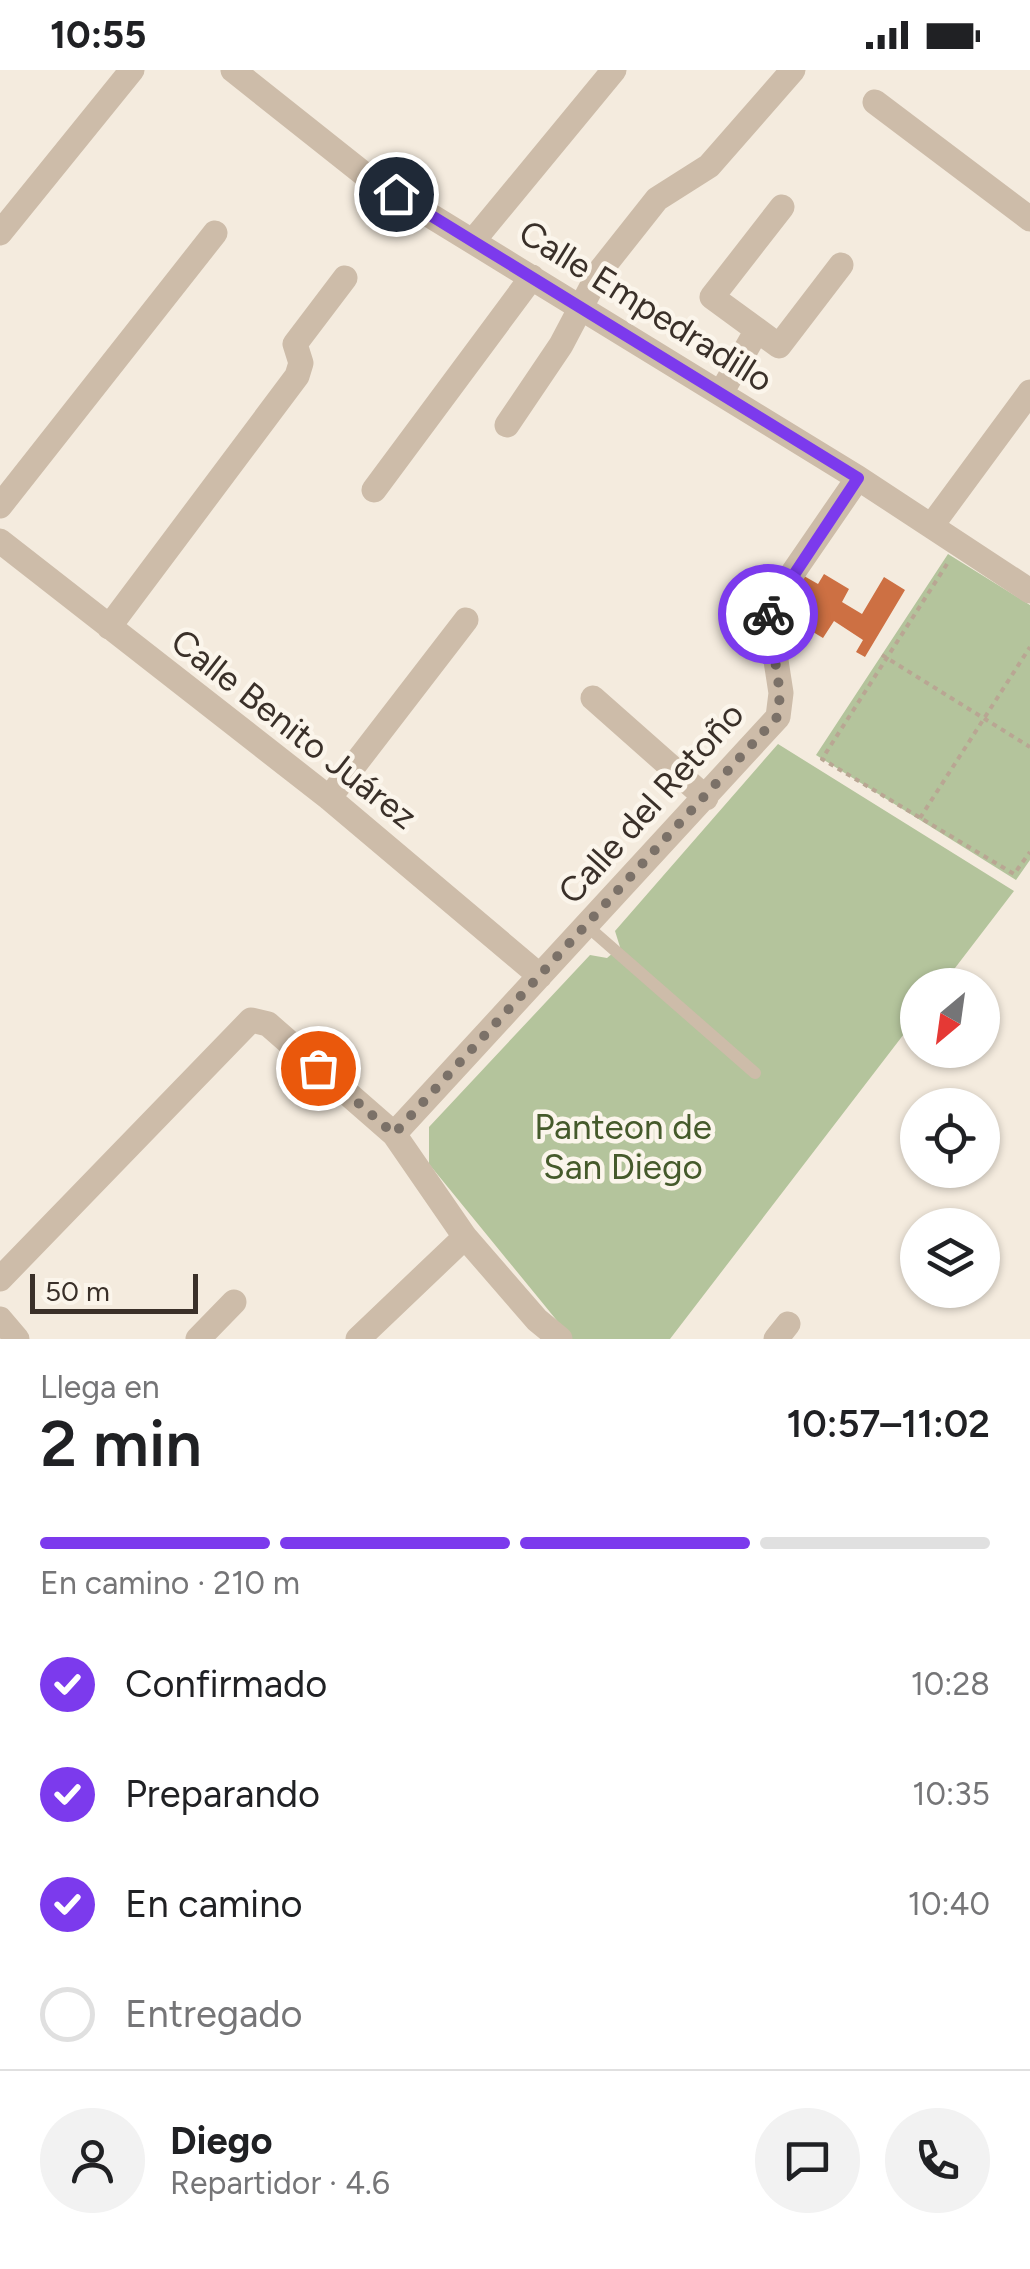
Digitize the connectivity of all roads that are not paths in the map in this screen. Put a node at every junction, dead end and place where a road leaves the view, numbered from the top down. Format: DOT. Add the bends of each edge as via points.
graph roads {
  1 [pos="132,70"];
  2 [pos="614,70"];
  3 [pos="793,70"];
  4 [pos="247,74"];
  5 [pos="874,102"];
  6 [pos="782,207"];
  7 [pos="1030,219"];
  8 [pos="0,233"];
  9 [pos="215,234"];
  10 [pos="472,241"];
  11 [pos="842,265"];
  12 [pos="532,277"];
  13 [pos="346,278"];
  14 [pos="580,306"];
  15 [pos="758,330"];
  16 [pos="1030,392"];
  17 [pos="721,394"];
  18 [pos="507,425"];
  19 [pos="858,478"];
  20 [pos="374,490"];
  21 [pos="0,506"];
  22 [pos="932,525"];
  23 [pos="0,541"];
  24 [pos="1030,590"];
  25 [pos="466,620"];
  26 [pos="109,628"];
  27 [pos="593,698"];
  28 [pos="329,798"];
  29 [pos="706,798"];
  30 [pos="586,926"];
  31 [pos="540,976"];
  32 [pos="755,1073"];
  33 [pos="394,1134"];
  34 [pos="466,1237"];
  35 [pos="0,1279"];
  36 [pos="234,1302"];
  37 [pos="0,1319"];
  38 [pos="538,1329"];
  39 [pos="17,1339"];
  40 [pos="198,1339"];
  41 [pos="358,1339"];
  42 [pos="560,1339"];
  1 -- 8 [label="street"];
  2 -- 10 [label="street"];
  3 -- 14 [label="street" via="709,166 657,198"];
  4 -- 10 [label="street, Calle Empedradillo" via="369,178"];
  5 -- 7 [label="street"];
  6 -- 15 [label="street" via="712,297"];
  9 -- 21 [label="street"];
  10 -- 12 [label="street, Calle Empedradillo"];
  11 -- 15 [label="street" via="779,346"];
  12 -- 14 [label="street, Calle Empedradillo"];
  12 -- 20 [label="street"];
  13 -- 26 [label="street" via="295,344 297,376"];
  14 -- 17 [label="street, Calle Empedradillo"];
  14 -- 18 [label="street" via="562,345"];
  15 -- 17 [label="street"];
  16 -- 22 [label="street"];
  17 -- 19 [label="street, Calle Empedradillo"];
  19 -- 22 [label="street, Calle Empedradillo"];
  19 -- 29 [label="street, Calle del Retoño" via="768,609 778,716"];
  22 -- 24 [label="street, Calle Empedradillo"];
  23 -- 26 [label="street, Calle Benito Juárez"];
  25 -- 28 [label="street"];
  26 -- 28 [label="street, Calle Benito Juárez"];
  27 -- 29 [label="street"];
  28 -- 31 [label="street, Calle Benito Juárez"];
  29 -- 30 [label="street, Calle del Retoño"];
  30 -- 31 [label="street, Calle del Retoño"];
  30 -- 32 [label="lane"];
  31 -- 33 [label="street, Calle del Retoño"];
  33 -- 34 [label="street"];
  33 -- 35 [label="street" via="268,1024 251,1020"];
  34 -- 38 [label="street"];
  34 -- 41 [label="street"];
  36 -- 40 [label="street"];
  37 -- 39 [label="street"];
  38 -- 42 [label="street"];
}
